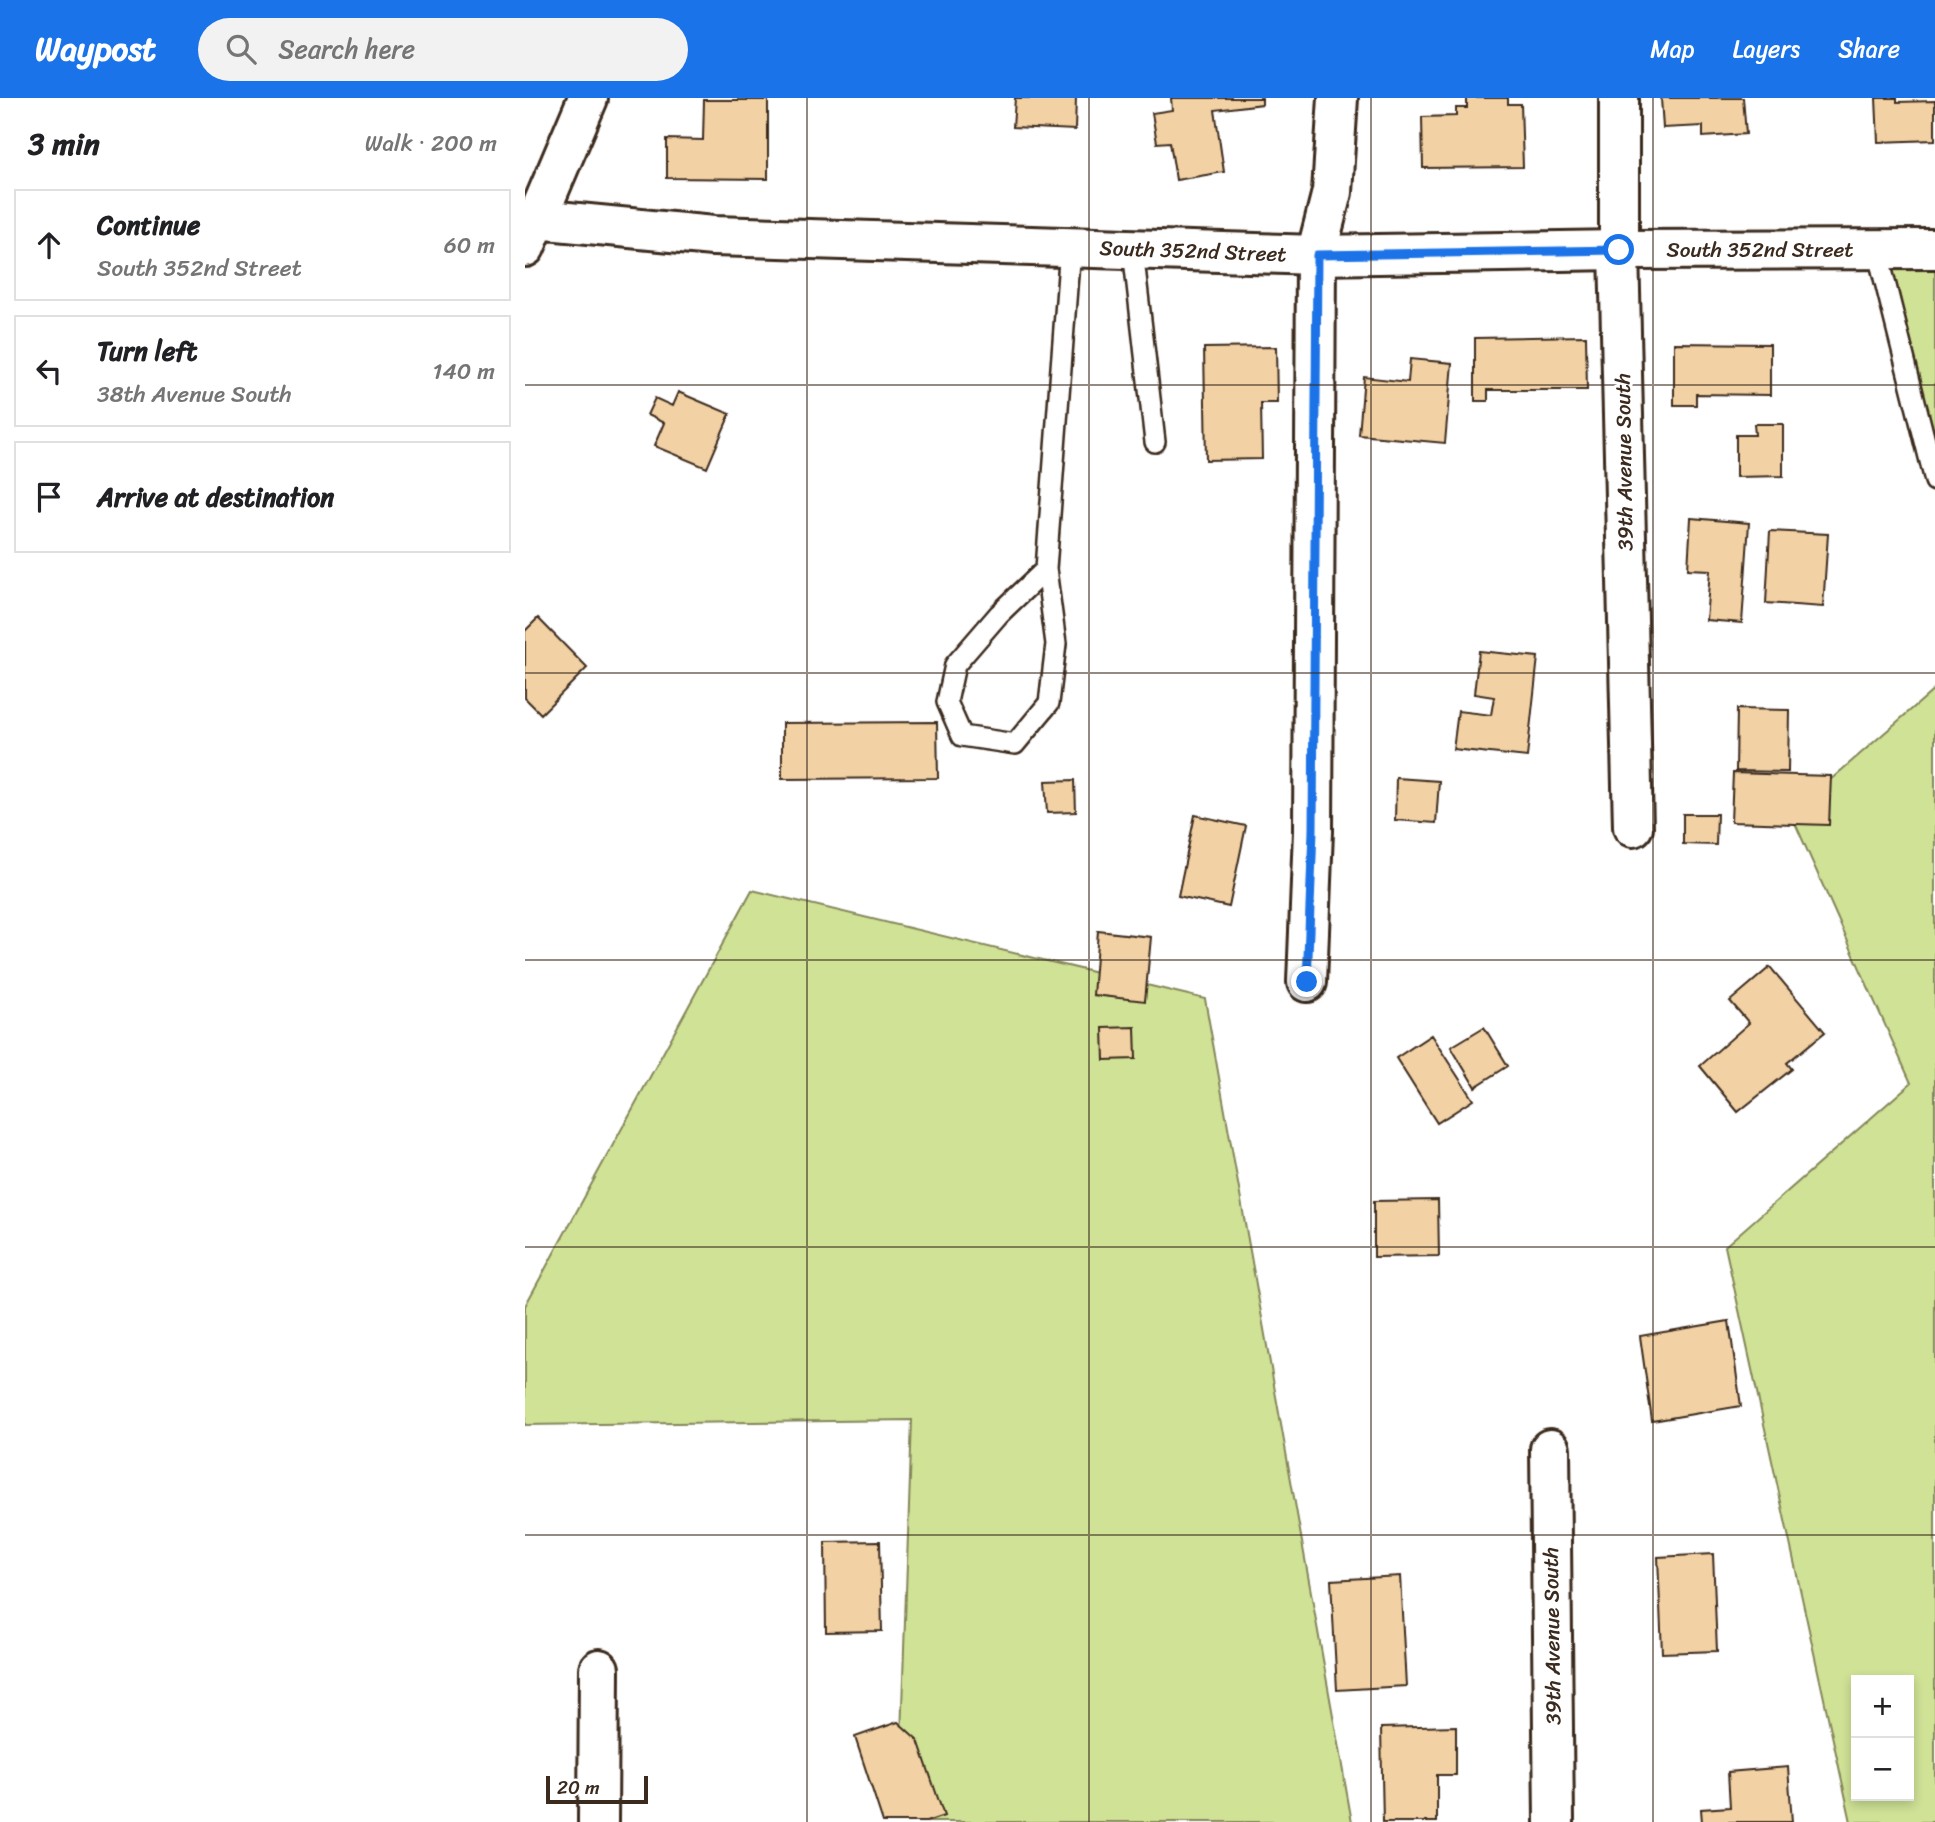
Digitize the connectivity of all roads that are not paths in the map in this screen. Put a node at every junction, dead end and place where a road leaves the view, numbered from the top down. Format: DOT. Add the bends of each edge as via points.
graph roads {
  1 [pos="588,98"];
  2 [pos="1338,98"];
  3 [pos="1619,98"];
  4 [pos="531,233"];
  5 [pos="1070,247"];
  6 [pos="1935,249"];
  7 [pos="1133,250"];
  8 [pos="1619,250"];
  9 [pos="1877,250"];
  10 [pos="1317,255"];
  11 [pos="1154,442"];
  12 [pos="1935,481"];
  13 [pos="1046,569"];
  14 [pos="1633,827"];
  15 [pos="1307,982"];
  16 [pos="1550,1449"];
  17 [pos="599,1669"];
  18 [pos="598,1822"];
  19 [pos="1554,1822"];
  1 -- 4 [label="street"];
  2 -- 10 [label="street" via="1332,192"];
  3 -- 8 [label="street, 39th Avenue South"];
  4 -- 5 [label="street, South 352nd Street"];
  5 -- 7 [label="street, South 352nd Street"];
  5 -- 13 [label="lane"];
  6 -- 9 [label="street, South 352nd Street"];
  7 -- 10 [label="street, South 352nd Street"];
  7 -- 11 [label="lane"];
  8 -- 9 [label="street, South 352nd Street"];
  8 -- 10 [label="street, South 352nd Street"];
  8 -- 14 [label="street, 39th Avenue South"];
  9 -- 12 [label="lane"];
  10 -- 15 [label="street" via="1313,831"];
  13 -- 13 [label="lane" via="1056,644 1049,703 1015,744 962,736 947,702 955,665"];
  16 -- 19 [label="street, 39th Avenue South"];
  17 -- 18 [label="street"];
}
